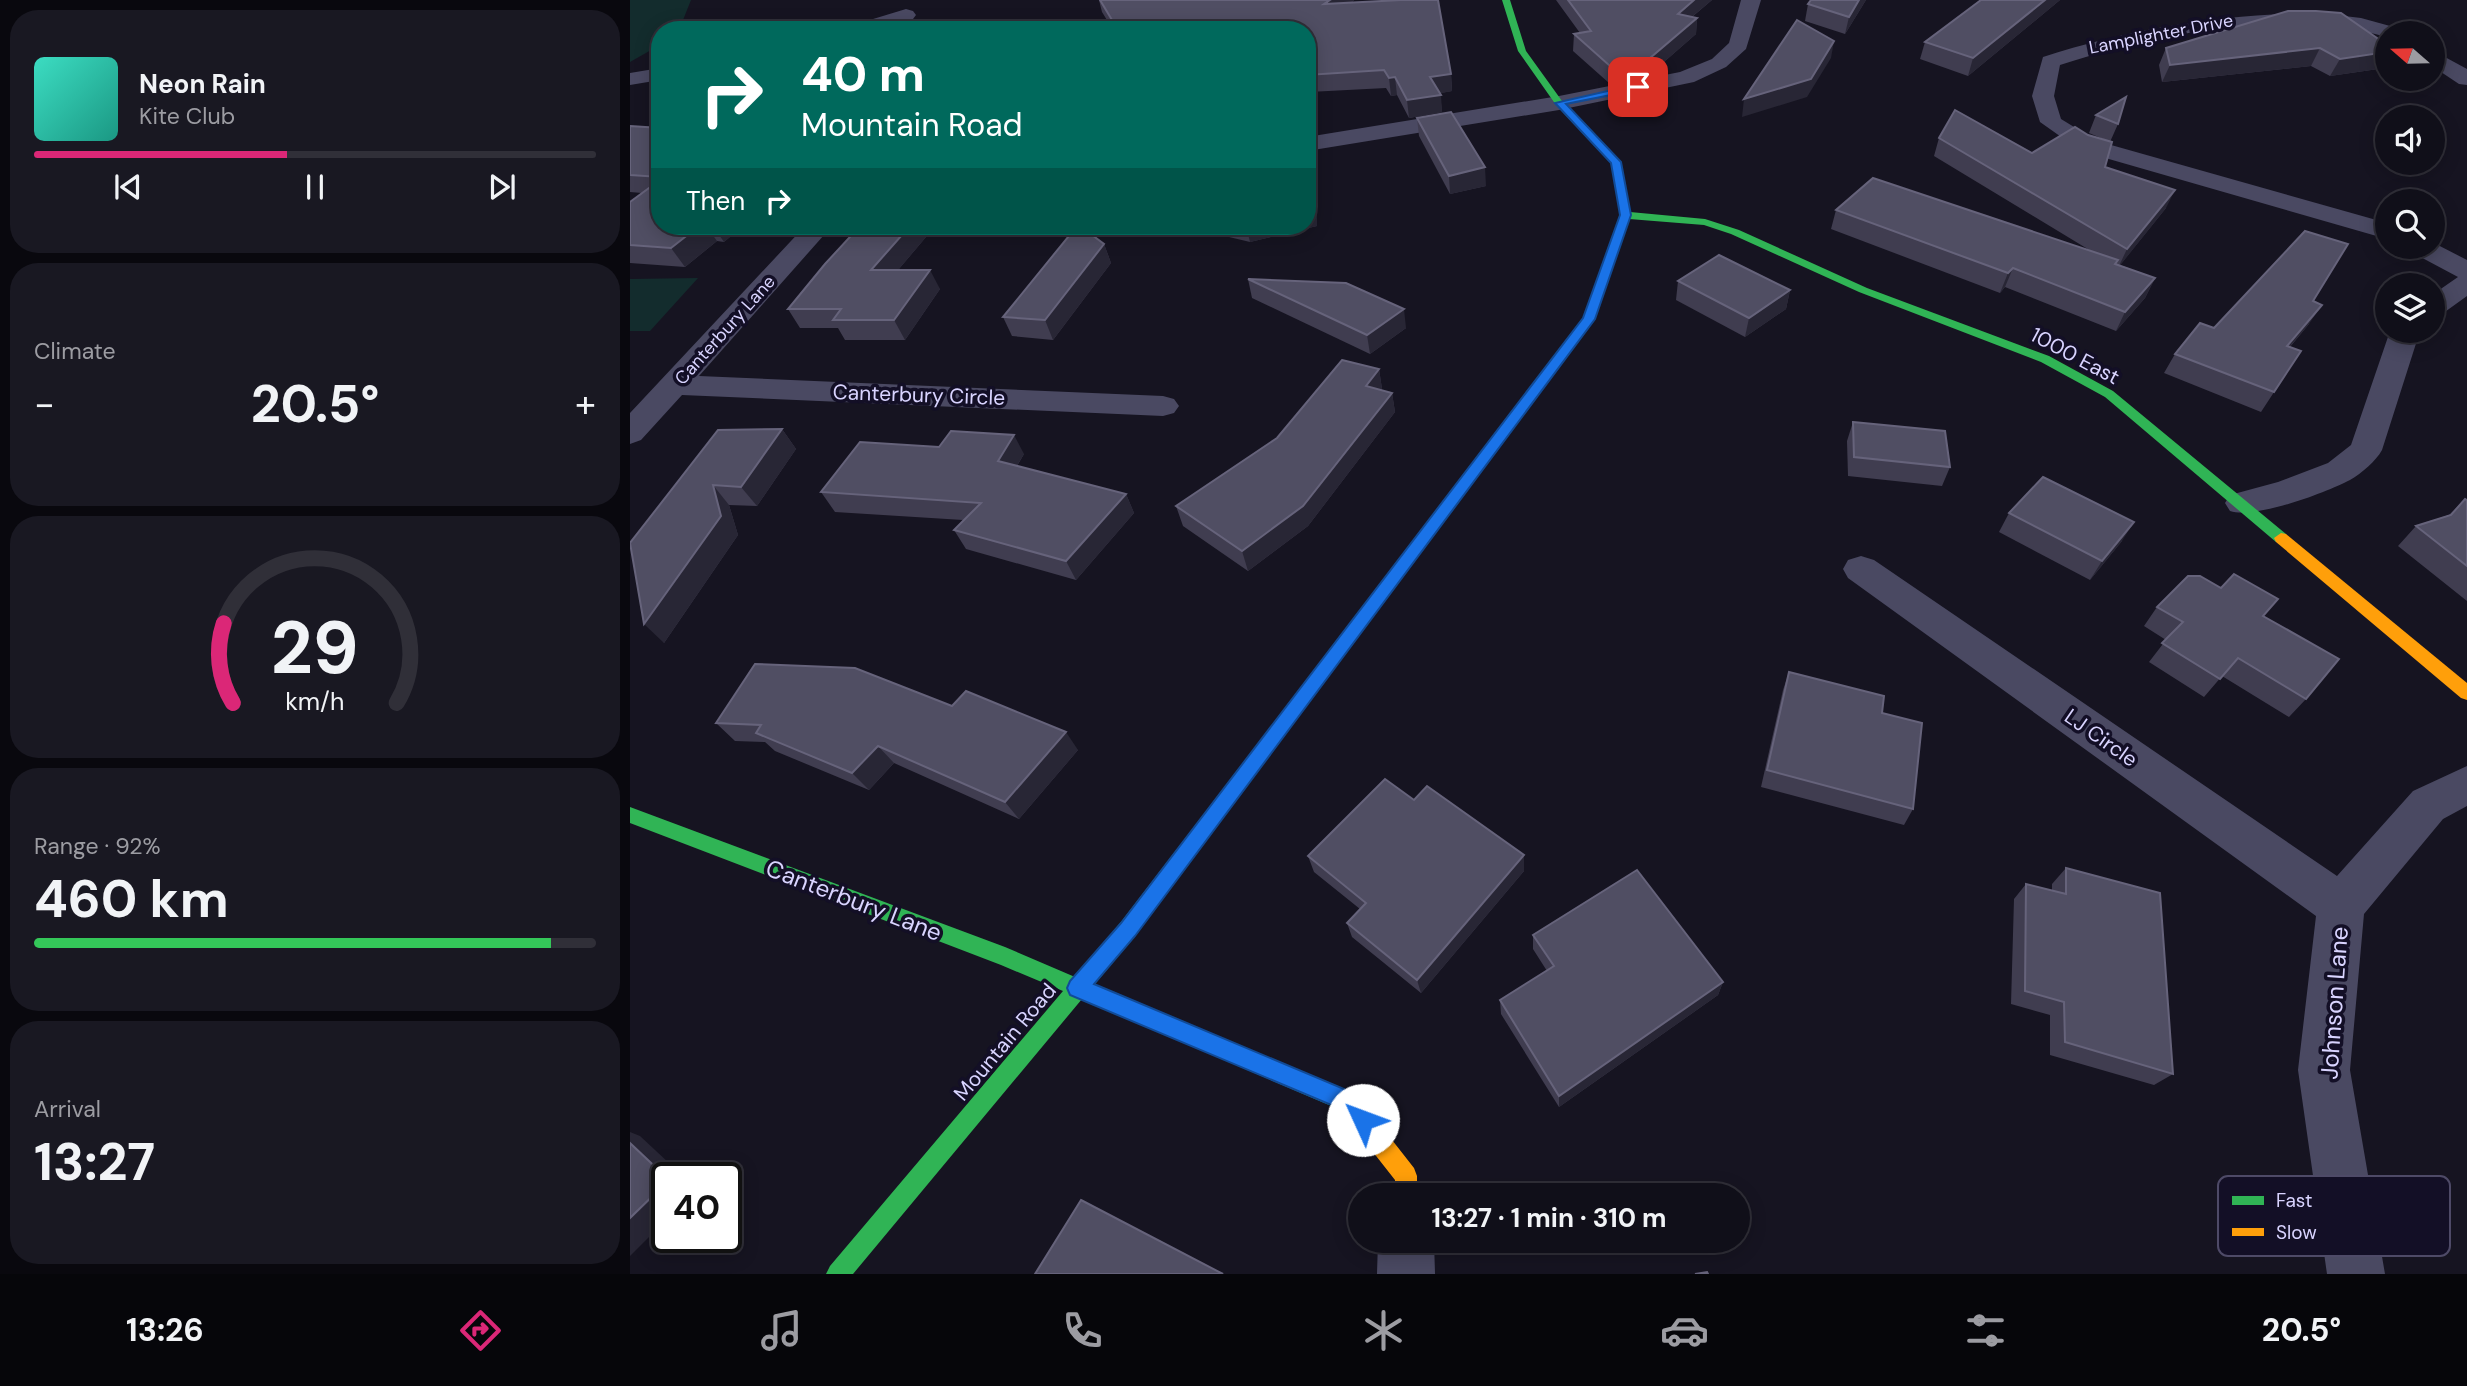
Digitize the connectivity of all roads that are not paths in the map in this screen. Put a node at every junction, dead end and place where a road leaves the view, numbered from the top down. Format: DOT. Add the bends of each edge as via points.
graph roads {
  1 [pos="1506,0"];
  2 [pos="1751,0"];
  3 [pos="906,15"];
  4 [pos="886,21"];
  5 [pos="2375,26"];
  6 [pos="2445,65"];
  7 [pos="651,76"];
  8 [pos="630,79"];
  9 [pos="2467,79"];
  10 [pos="1559,103"];
  11 [pos="1316,143"];
  12 [pos="1625,215"];
  13 [pos="2375,228"];
  14 [pos="811,235"];
  15 [pos="2444,259"];
  16 [pos="2467,271"];
  17 [pos="2467,283"];
  18 [pos="2445,299"];
  19 [pos="2401,343"];
  20 [pos="675,385"];
  21 [pos="1163,406"];
  22 [pos="630,433"];
  23 [pos="2242,503"];
  24 [pos="1861,569"];
  25 [pos="2467,693"];
  26 [pos="2467,785"];
  27 [pos="630,815"];
  28 [pos="2341,906"];
  29 [pos="1077,988"];
  30 [pos="2341,1176"];
  31 [pos="1406,1183"];
  32 [pos="1406,1253"];
  33 [pos="2353,1256"];
  34 [pos="838,1274"];
  35 [pos="1406,1274"];
  36 [pos="2356,1274"];
  1 -- 10 [label="street, Mountain Road" via="1522,51"];
  2 -- 10 [label="street" via="1739,45 1719,63 1686,77"];
  3 -- 4 [label="street"];
  5 -- 13 [label="street, Lamplighter Drive" via="2322,13 2246,18 2144,34 2050,61 2043,96 2051,122 2089,146"];
  6 -- 9 [label="street"];
  7 -- 8 [label="street"];
  10 -- 11 [label="street"];
  10 -- 12 [label="street, Mountain Road" via="1616,162"];
  12 -- 23 [label="street, 1000 East" via="1706,222 1863,290 2045,359 2109,394"];
  12 -- 29 [label="street, Mountain Road" via="1589,319 1128,929"];
  14 -- 20 [label="street, Canterbury Lane"];
  15 -- 16 [label="street"];
  17 -- 18 [label="street"];
  19 -- 23 [label="street" via="2366,450 2340,471"];
  20 -- 21 [label="street, Canterbury Circle"];
  20 -- 22 [label="street, Canterbury Lane"];
  23 -- 25 [label="street, 1000 East"];
  24 -- 28 [label="street, LJ Circle"];
  26 -- 28 [label="street, Johnson Lane" via="2428,805"];
  27 -- 29 [label="street, Canterbury Lane"];
  28 -- 30 [label="street, Johnson Lane" via="2324,1070"];
  29 -- 31 [label="street, Canterbury Lane" via="1348,1102 1406,1176"];
  29 -- 34 [label="street, Mountain Road"];
  32 -- 35 [label="street"];
  33 -- 36 [label="street, Johnson Lane"];
}
